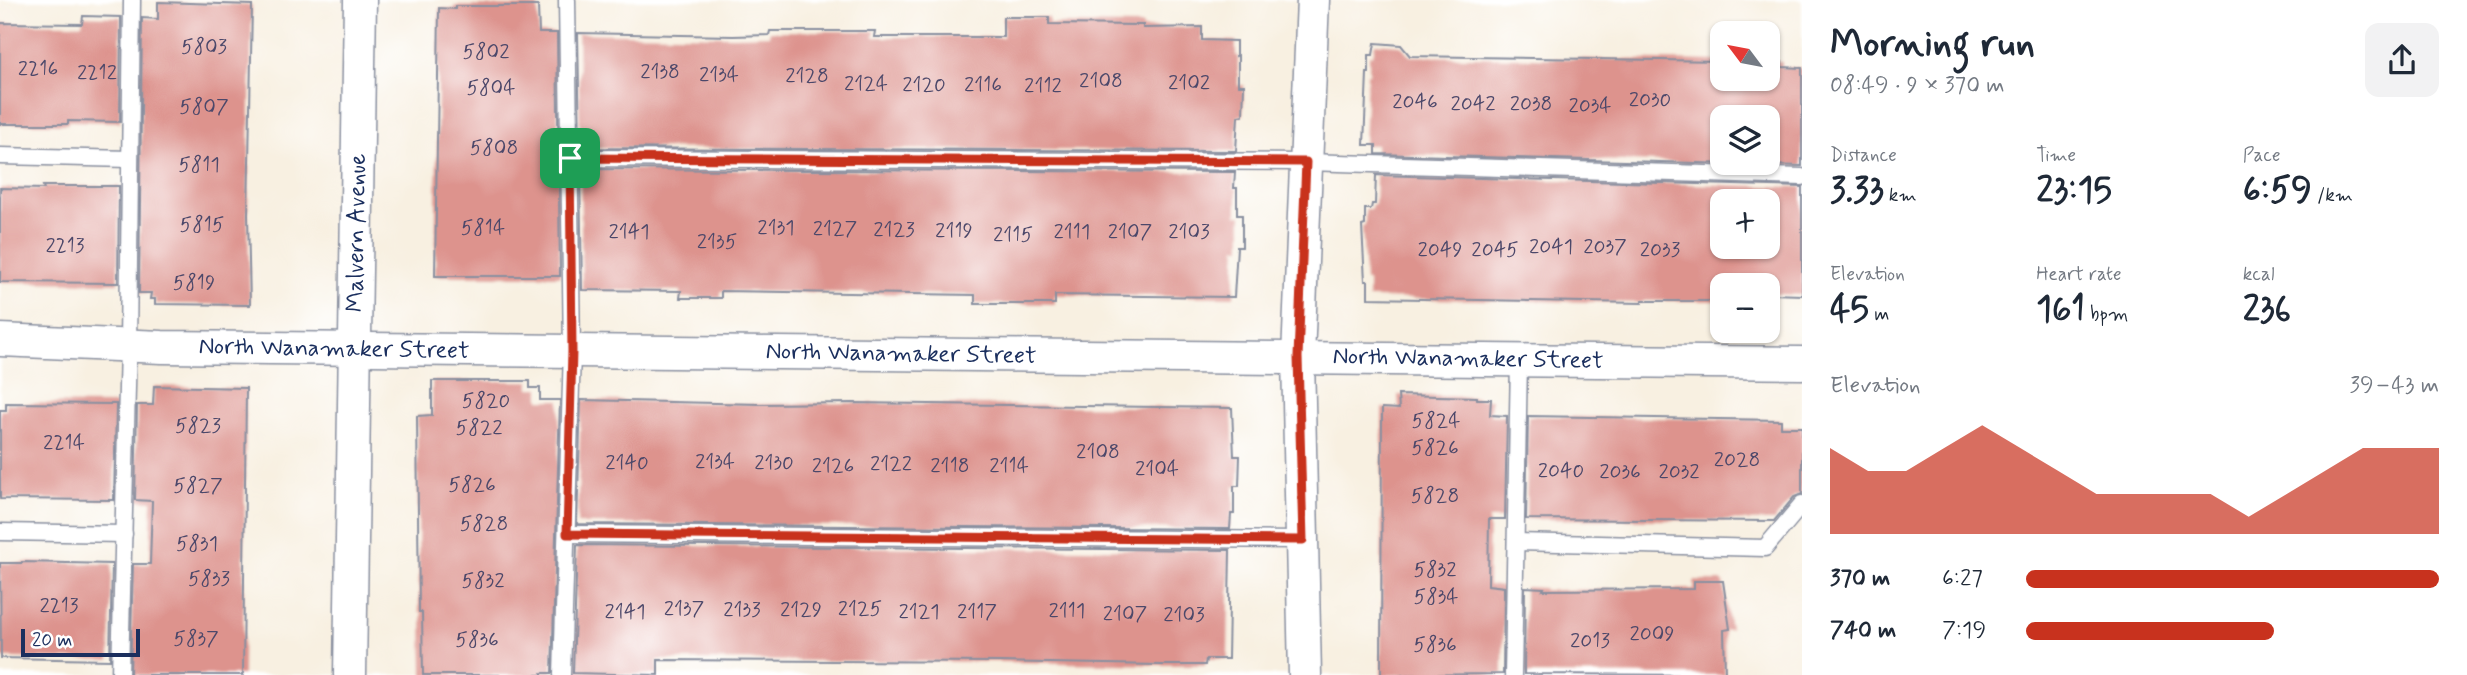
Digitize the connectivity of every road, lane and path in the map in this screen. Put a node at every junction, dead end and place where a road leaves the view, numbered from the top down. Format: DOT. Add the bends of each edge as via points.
graph roads {
  1 [pos="132,0"];
  2 [pos="360,0"];
  3 [pos="567,0"];
  4 [pos="1312,0"];
  5 [pos="0,156"];
  6 [pos="570,158"];
  7 [pos="130,159"];
  8 [pos="1306,162"];
  9 [pos="1802,177"];
  10 [pos="0,340"];
  11 [pos="128,346"];
  12 [pos="355,349"];
  13 [pos="572,351"];
  14 [pos="1298,357"];
  15 [pos="1519,361"];
  16 [pos="1802,363"];
  17 [pos="1802,504"];
  18 [pos="0,532"];
  19 [pos="124,534"];
  20 [pos="567,534"];
  21 [pos="1303,540"];
  22 [pos="1516,542"];
  23 [pos="120,675"];
  24 [pos="350,675"];
  25 [pos="562,675"];
  26 [pos="1305,675"];
  27 [pos="1513,675"];
  1 -- 7 [label="lane"];
  2 -- 12 [label="street, Malvern Avenue"];
  3 -- 6 [label="lane"];
  4 -- 8 [label="street"];
  5 -- 7 [label="lane"];
  6 -- 8 [label="lane"];
  6 -- 13 [label="lane"];
  7 -- 11 [label="lane"];
  8 -- 9 [label="lane"];
  8 -- 14 [label="street"];
  10 -- 11 [label="street, North Wanamaker Street"];
  11 -- 12 [label="street, North Wanamaker Street"];
  11 -- 19 [label="lane"];
  12 -- 13 [label="street, North Wanamaker Street"];
  12 -- 24 [label="street, Malvern Avenue"];
  13 -- 14 [label="street, North Wanamaker Street"];
  13 -- 20 [label="lane"];
  14 -- 15 [label="street, North Wanamaker Street"];
  14 -- 21 [label="street"];
  15 -- 16 [label="street, North Wanamaker Street"];
  15 -- 22 [label="lane"];
  17 -- 22 [label="lane" via="1765,548"];
  18 -- 19 [label="lane"];
  19 -- 23 [label="lane"];
  20 -- 21 [label="lane"];
  20 -- 25 [label="lane"];
  21 -- 26 [label="street"];
  22 -- 27 [label="lane"];
}
